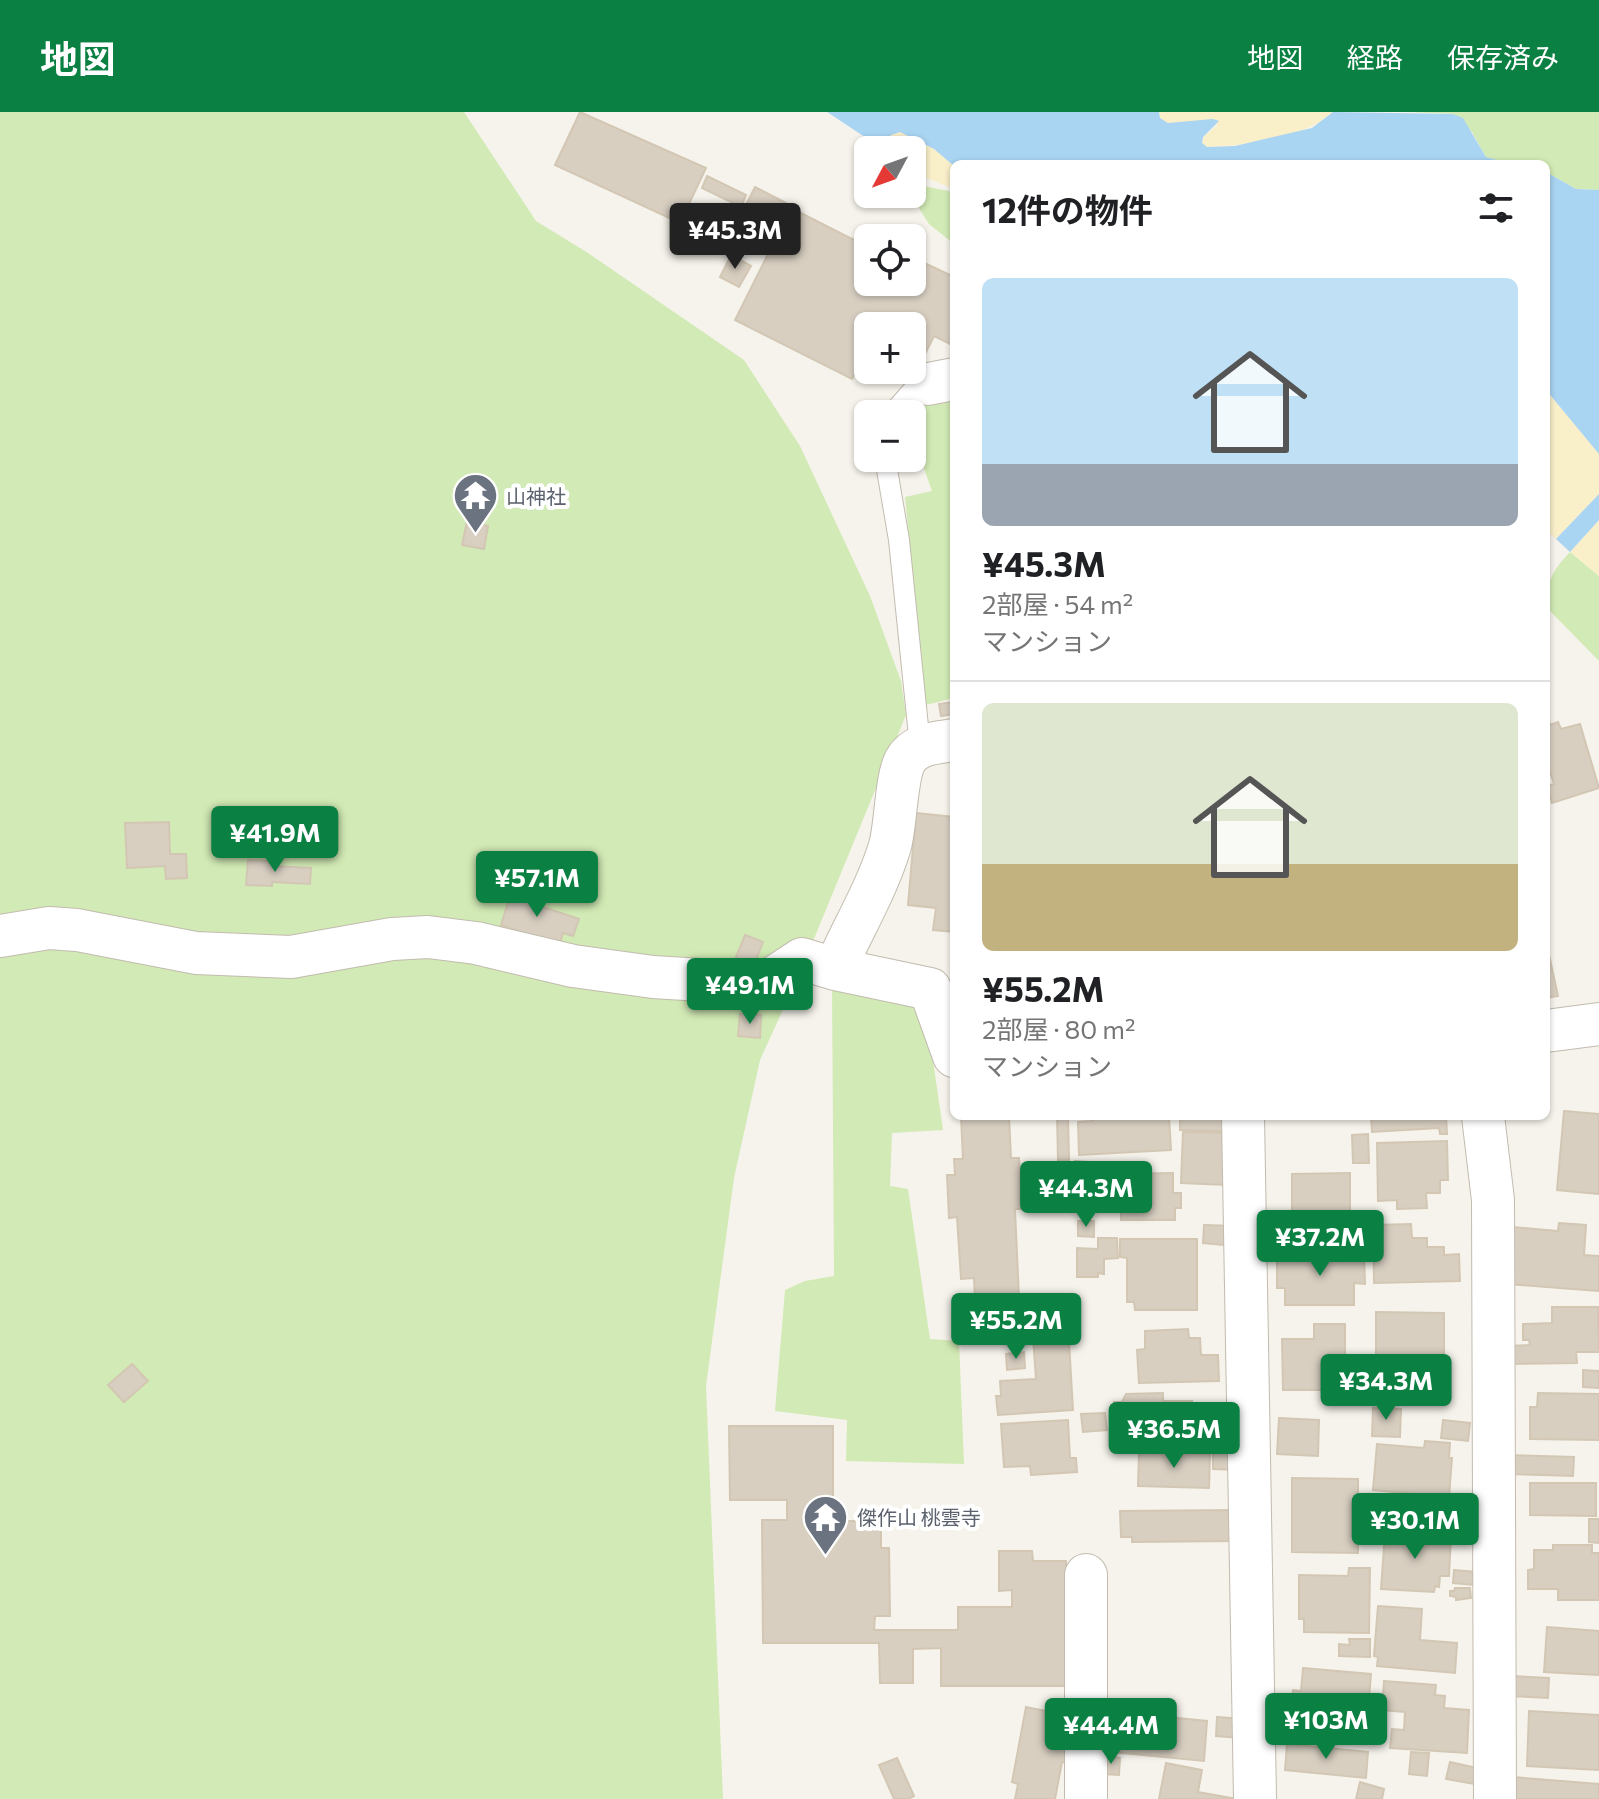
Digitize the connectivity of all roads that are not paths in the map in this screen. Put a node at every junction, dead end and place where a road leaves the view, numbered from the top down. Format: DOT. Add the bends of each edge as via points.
graph roads {
  1 [pos="941,382"];
  2 [pos="904,400"];
  3 [pos="887,472"];
  4 [pos="937,743"];
  5 [pos="0,936"];
  6 [pos="835,969"];
  7 [pos="1599,1024"];
  8 [pos="1550,1030"];
  9 [pos="950,1045"];
  10 [pos="1243,1120"];
  11 [pos="1483,1120"];
  12 [pos="1086,1575"];
  13 [pos="1086,1799"];
  14 [pos="1255,1799"];
  15 [pos="1495,1799"];
  1 -- 2 [label="lane" via="914,389"];
  3 -- 4 [label="lane"];
  4 -- 6 [label="street" via="905,761 879,882"];
  5 -- 6 [label="street" via="63,929 196,953 277,957 428,937 573,966 718,981 770,980 802,959"];
  6 -- 9 [label="street" via="930,989"];
  7 -- 8 [label="street"];
  10 -- 14 [label="street"];
  11 -- 15 [label="street" via="1493,1200"];
  12 -- 13 [label="street"];
}
